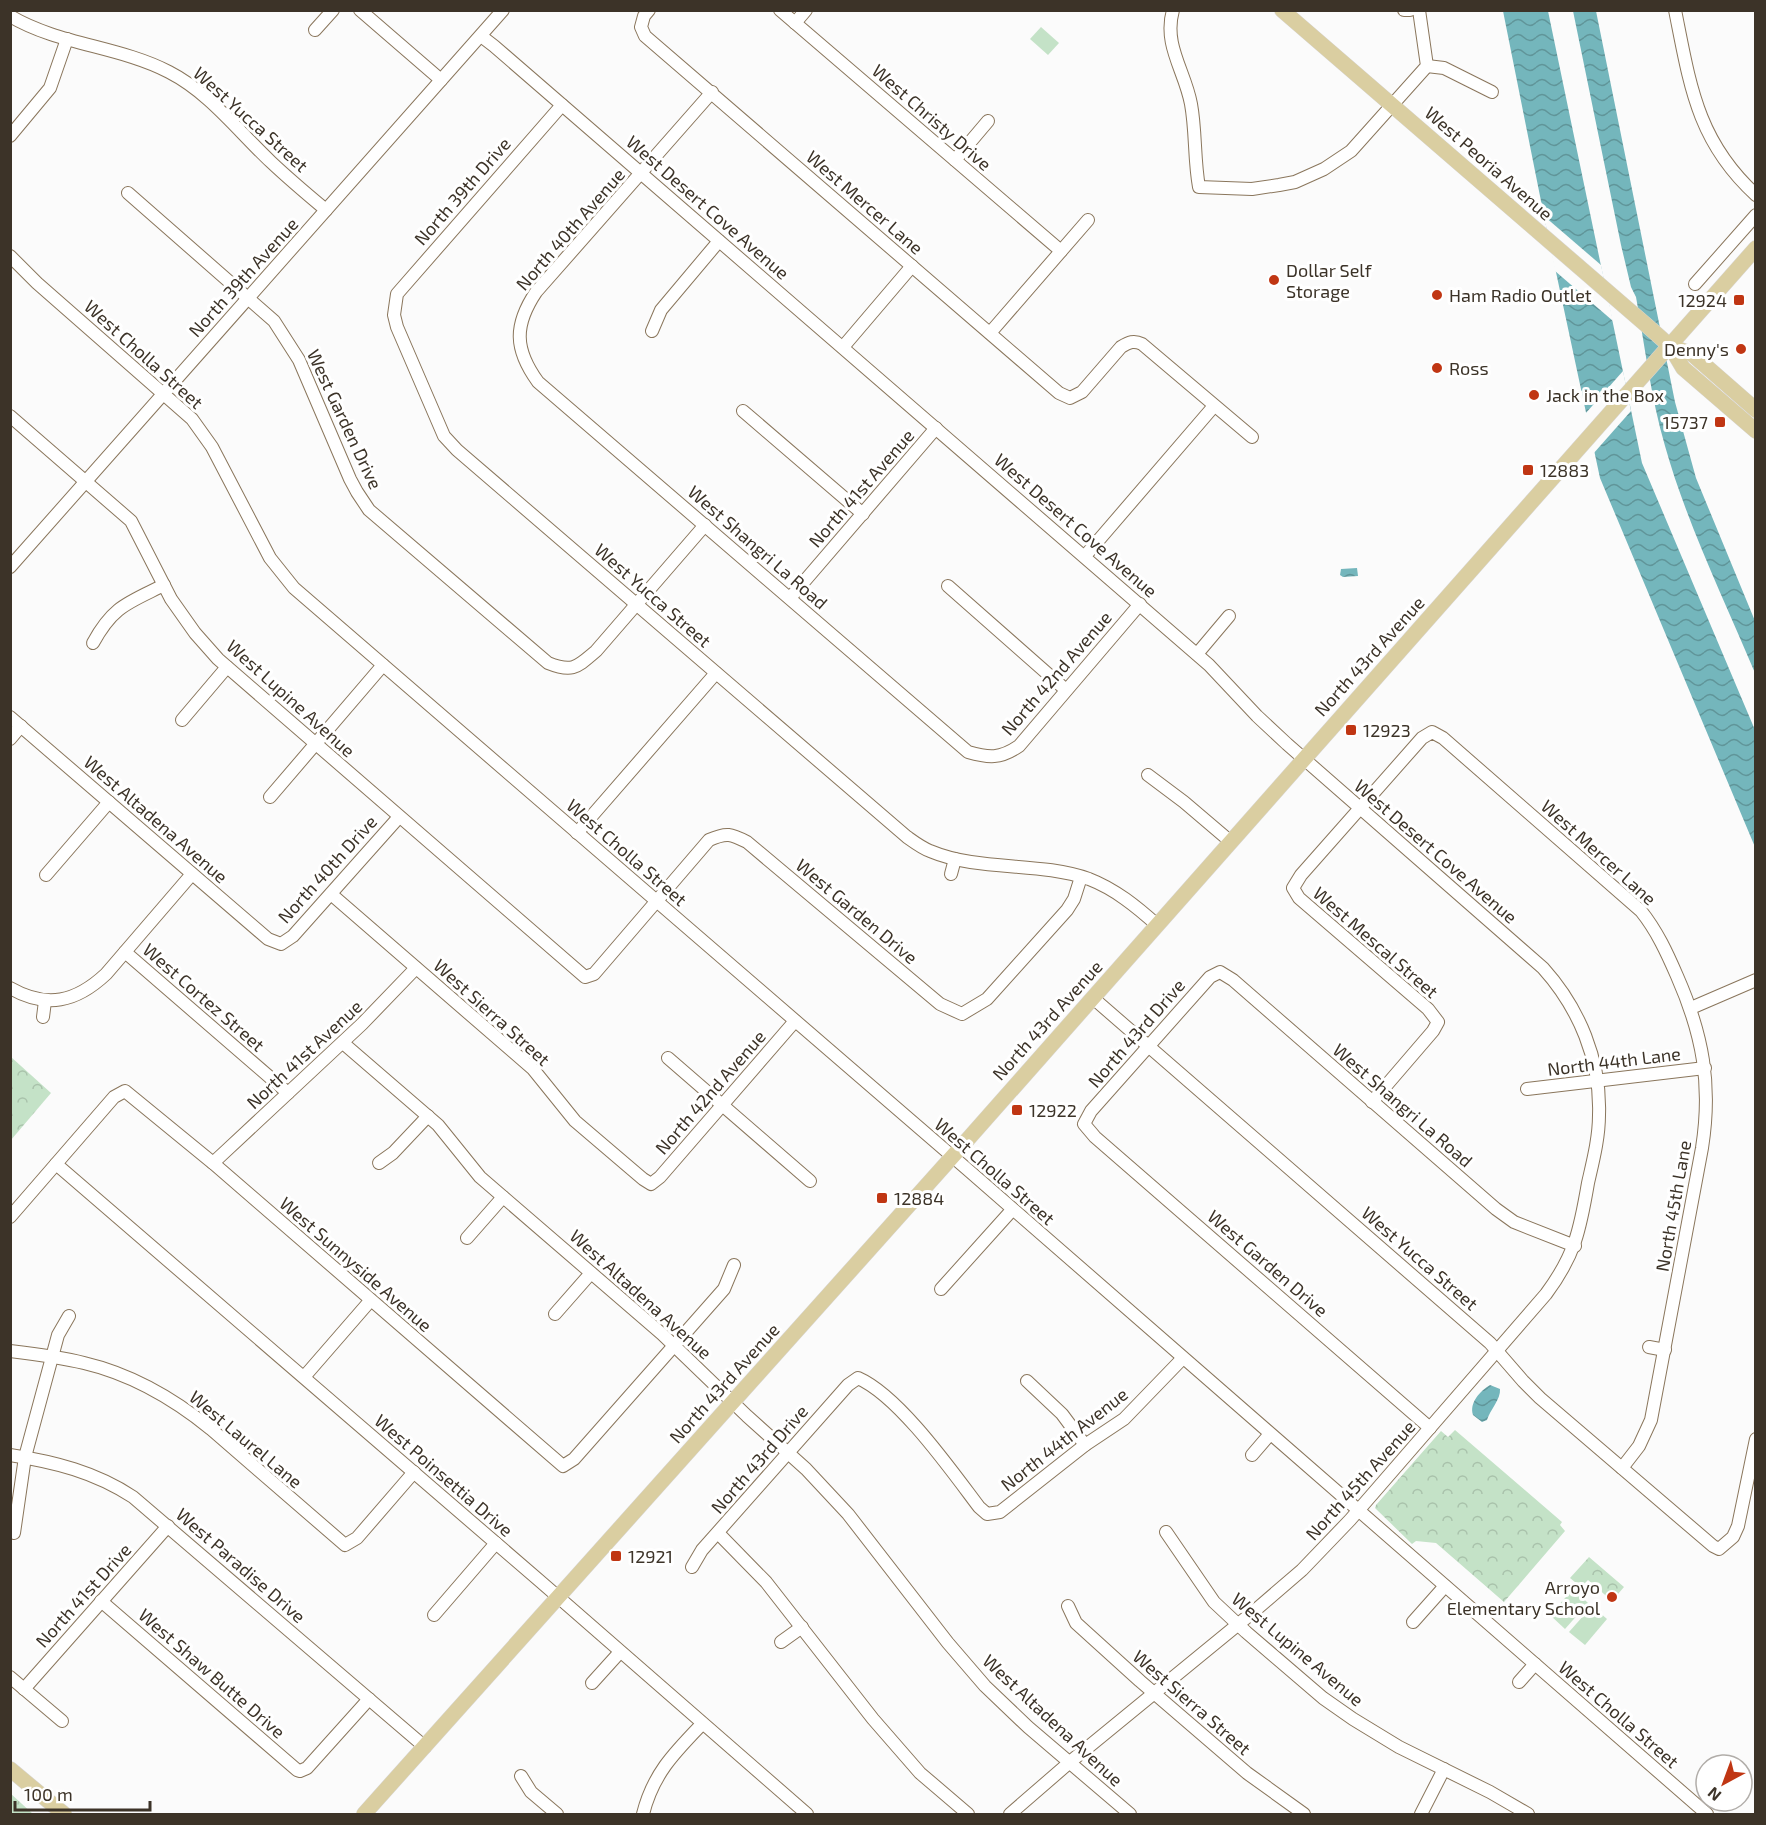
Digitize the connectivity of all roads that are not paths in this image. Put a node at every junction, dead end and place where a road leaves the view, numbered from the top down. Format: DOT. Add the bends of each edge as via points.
graph roads {
  1 [pos="333,10"];
  2 [pos="360,10"];
  3 [pos="502,10"];
  4 [pos="649,10"];
  5 [pos="780,10"];
  6 [pos="806,10"];
  7 [pos="1173,10"];
  8 [pos="1282,10"];
  9 [pos="1404,10"];
  10 [pos="1410,10"];
  11 [pos="1419,10"];
  12 [pos="1675,10"];
  13 [pos="10,16"];
  14 [pos="795,23"];
  15 [pos="315,30"];
  16 [pos="481,36"];
  17 [pos="67,39"];
  18 [pos="1427,66"];
  19 [pos="441,80"];
  20 [pos="712,92"];
  21 [pos="1492,92"];
  22 [pos="562,105"];
  23 [pos="1392,106"];
  24 [pos="988,121"];
  25 [pos="10,136"];
  26 [pos="955,160"];
  27 [pos="641,174"];
  28 [pos="128,193"];
  29 [pos="1755,195"];
  30 [pos="326,210"];
  31 [pos="1755,215"];
  32 [pos="1088,220"];
  33 [pos="719,241"];
  34 [pos="1755,248"];
  35 [pos="1061,251"];
  36 [pos="10,256"];
  37 [pos="912,266"];
  38 [pos="1695,284"];
  39 [pos="249,297"];
  40 [pos="394,304"];
  41 [pos="652,332"];
  42 [pos="990,333"];
  43 [pos="520,343"];
  44 [pos="1670,346"];
  45 [pos="843,347"];
  46 [pos="164,393"];
  47 [pos="1214,406"];
  48 [pos="1755,410"];
  49 [pos="743,411"];
  50 [pos="10,416"];
  51 [pos="936,428"];
  52 [pos="1755,431"];
  53 [pos="1252,437"];
  54 [pos="86,482"];
  55 [pos="862,514"];
  56 [pos="705,525"];
  57 [pos="1085,556"];
  58 [pos="11,566"];
  59 [pos="164,585"];
  60 [pos="948,586"];
  61 [pos="790,598"];
  62 [pos="1140,604"];
  63 [pos="637,605"];
  64 [pos="1229,616"];
  65 [pos="93,643"];
  66 [pos="1197,654"];
  67 [pos="383,665"];
  68 [pos="227,667"];
  69 [pos="716,673"];
  70 [pos="1066,690"];
  71 [pos="10,717"];
  72 [pos="182,720"];
  73 [pos="21,726"];
  74 [pos="10,739"];
  75 [pos="315,745"];
  76 [pos="993,757"];
  77 [pos="1304,759"];
  78 [pos="1149,775"];
  79 [pos="270,797"];
  80 [pos="109,802"];
  81 [pos="1360,809"];
  82 [pos="399,817"];
  83 [pos="577,833"];
  84 [pos="1231,842"];
  85 [pos="955,859"];
  86 [pos="192,874"];
  87 [pos="951,874"];
  88 [pos="46,875"];
  89 [pos="1081,877"];
  90 [pos="331,894"];
  91 [pos="657,902"];
  92 [pos="1157,925"];
  93 [pos="281,944"];
  94 [pos="124,952"];
  95 [pos="416,968"];
  96 [pos="1220,972"];
  97 [pos="1755,980"];
  98 [pos="10,988"];
  99 [pos="1093,998"];
  100 [pos="45,1001"];
  101 [pos="1691,1008"];
  102 [pos="43,1017"];
  103 [pos="795,1021"];
  104 [pos="343,1043"];
  105 [pos="1149,1047"];
  106 [pos="668,1058"];
  107 [pos="1705,1068"];
  108 [pos="1597,1080"];
  109 [pos="1527,1089"];
  110 [pos="288,1093"];
  111 [pos="1372,1101"];
  112 [pos="722,1105"];
  113 [pos="428,1116"];
  114 [pos="1084,1124"];
  115 [pos="952,1157"];
  116 [pos="213,1163"];
  117 [pos="379,1163"];
  118 [pos="56,1164"];
  119 [pos="810,1181"];
  120 [pos="651,1184"];
  121 [pos="503,1197"];
  122 [pos="1012,1210"];
  123 [pos="10,1217"];
  124 [pos="467,1238"];
  125 [pos="1575,1246"];
  126 [pos="734,1265"];
  127 [pos="591,1273"];
  128 [pos="941,1289"];
  129 [pos="370,1300"];
  130 [pos="555,1314"];
  131 [pos="69,1317"];
  132 [pos="674,1345"];
  133 [pos="1649,1347"];
  134 [pos="1665,1350"];
  135 [pos="10,1351"];
  136 [pos="1497,1351"];
  137 [pos="51,1357"];
  138 [pos="1182,1359"];
  139 [pos="304,1377"];
  140 [pos="1027,1381"];
  141 [pos="733,1402"];
  142 [pos="1430,1428"];
  143 [pos="1270,1434"];
  144 [pos="1755,1439"];
  145 [pos="1085,1445"];
  146 [pos="789,1453"];
  147 [pos="10,1455"];
  148 [pos="1252,1455"];
  149 [pos="25,1457"];
  150 [pos="1622,1468"];
  151 [pos="414,1472"];
  152 [pos="1358,1510"];
  153 [pos="987,1514"];
  154 [pos="168,1526"];
  155 [pos="1166,1532"];
  156 [pos="14,1533"];
  157 [pos="718,1533"];
  158 [pos="496,1544"];
  159 [pos="692,1567"];
  160 [pos="1445,1586"];
  161 [pos="559,1598"];
  162 [pos="101,1601"];
  163 [pos="1068,1606"];
  164 [pos="434,1615"];
  165 [pos="1413,1622"];
  166 [pos="1238,1624"];
  167 [pos="802,1627"];
  168 [pos="781,1642"];
  169 [pos="620,1652"];
  170 [pos="1535,1664"];
  171 [pos="10,1677"];
  172 [pos="1519,1682"];
  173 [pos="592,1683"];
  174 [pos="24,1689"];
  175 [pos="1155,1693"];
  176 [pos="369,1699"];
  177 [pos="62,1721"];
  178 [pos="702,1724"];
  179 [pos="425,1748"];
  180 [pos="1070,1762"];
  181 [pos="10,1769"];
  182 [pos="1444,1769"];
  183 [pos="521,1776"];
  184 [pos="64,1815"];
  185 [pos="364,1815"];
  186 [pos="557,1815"];
  187 [pos="643,1815"];
  188 [pos="807,1815"];
  189 [pos="968,1815"];
  190 [pos="1010,1815"];
  191 [pos="1130,1815"];
  192 [pos="1304,1815"];
  193 [pos="1421,1815"];
  194 [pos="1528,1815"];
  195 [pos="1707,1815"];
  1 -- 15 [label="street"];
  2 -- 19 [label="street"];
  3 -- 16 [label="street, North 39th Avenue"];
  4 -- 20 [label="street, West Mercer Lane" via="641,27 645,36"];
  5 -- 14 [label="street, West Christy Drive"];
  6 -- 14 [label="street"];
  7 -- 23 [label="street" via="1170,36 1191,101 1199,187 1252,189 1295,182 1352,151"];
  8 -- 23 [label="main road, West Peoria Avenue"];
  9 -- 10 [label="street"];
  11 -- 18 [label="street"];
  12 -- 29 [label="street" via="1690,85 1705,129 1729,169"];
  13 -- 17 [label="street, West Yucca Street"];
  14 -- 26 [label="street, West Christy Drive"];
  16 -- 19 [label="street, North 39th Avenue"];
  16 -- 22 [label="street, West Desert Cove Avenue"];
  17 -- 25 [label="street" via="50,88"];
  17 -- 30 [label="street, West Yucca Street" via="151,63 190,84"];
  18 -- 21 [label="street" via="1453,72"];
  18 -- 23 [label="street"];
  19 -- 30 [label="street, North 39th Avenue"];
  20 -- 27 [label="street, North 40th Avenue"];
  20 -- 37 [label="street, West Mercer Lane"];
  22 -- 27 [label="street, West Desert Cove Avenue"];
  22 -- 40 [label="street, North 39th Drive" via="403,285"];
  23 -- 44 [label="main road, West Peoria Avenue"];
  24 -- 26 [label="street"];
  26 -- 35 [label="street, West Christy Drive"];
  27 -- 33 [label="street, West Desert Cove Avenue"];
  27 -- 43 [label="street, North 40th Avenue" via="536,292 522,317"];
  28 -- 39 [label="street, West Garden Drive"];
  30 -- 39 [label="street, North 39th Avenue"];
  31 -- 38 [label="street"];
  32 -- 35 [label="street"];
  33 -- 41 [label="street" via="661,310"];
  33 -- 45 [label="street, West Desert Cove Avenue"];
  34 -- 44 [label="main road, North 43rd Avenue"];
  35 -- 42 [label="street"];
  36 -- 46 [label="street, West Cholla Street"];
  37 -- 42 [label="street, West Mercer Lane"];
  37 -- 45 [label="street"];
  39 -- 46 [label="street, North 39th Avenue"];
  39 -- 63 [label="street, West Garden Drive" via="274,321 299,360 350,479 369,510 548,663 567,669 579,665"];
  40 -- 63 [label="street, West Yucca Street" via="397,327 444,436"];
  42 -- 47 [label="street, West Mercer Lane" via="1059,393 1070,398 1082,392 1121,347 1136,341"];
  43 -- 56 [label="street, West Shangri La Road" via="528,368 538,382"];
  44 -- 48 [label="main road, West Peoria Avenue" via="1692,354"];
  44 -- 52 [label="main road, West Peoria Avenue" via="1683,368"];
  44 -- 77 [label="main road, North 43rd Avenue"];
  45 -- 51 [label="street, West Desert Cove Avenue"];
  46 -- 54 [label="street, North 39th Avenue"];
  46 -- 67 [label="street, West Cholla Street" via="207,439 256,534 285,578"];
  47 -- 53 [label="street"];
  47 -- 57 [label="street"];
  49 -- 55 [label="street"];
  50 -- 54 [label="street, West Lupine Avenue"];
  51 -- 55 [label="street, North 41st Avenue"];
  51 -- 57 [label="street, West Desert Cove Avenue"];
  54 -- 58 [label="street, North 39th Avenue"];
  54 -- 59 [label="street, West Lupine Avenue" via="131,521"];
  55 -- 61 [label="street, North 41st Avenue"];
  56 -- 61 [label="street, West Shangri La Road"];
  56 -- 63 [label="street"];
  57 -- 62 [label="street, West Desert Cove Avenue"];
  59 -- 65 [label="street" via="119,608"];
  59 -- 68 [label="street, West Lupine Avenue" via="195,633"];
  60 -- 70 [label="street"];
  61 -- 76 [label="street, West Shangri La Road" via="968,752"];
  62 -- 66 [label="street, West Desert Cove Avenue"];
  62 -- 70 [label="street, North 42nd Avenue"];
  63 -- 69 [label="street, West Yucca Street"];
  64 -- 66 [label="street"];
  66 -- 77 [label="street, West Desert Cove Avenue"];
  67 -- 75 [label="street"];
  67 -- 83 [label="street, West Cholla Street"];
  68 -- 72 [label="street"];
  68 -- 75 [label="street, West Lupine Avenue"];
  69 -- 83 [label="street"];
  69 -- 85 [label="street, West Yucca Street" via="896,830 928,850"];
  70 -- 76 [label="street, North 42nd Avenue" via="1019,746 1006,755"];
  71 -- 73 [label="street, West Altadena Avenue"];
  73 -- 74 [label="street"];
  73 -- 80 [label="street, West Altadena Avenue"];
  75 -- 79 [label="street"];
  75 -- 82 [label="street, West Lupine Avenue"];
  77 -- 81 [label="street, West Desert Cove Avenue"];
  77 -- 84 [label="main road, North 43rd Avenue"];
  78 -- 84 [label="street"];
  80 -- 86 [label="street, West Altadena Avenue"];
  80 -- 88 [label="street"];
  81 -- 101 [label="street, West Mercer Lane" via="1422,738 1432,732 1443,738 1641,911 1662,942"];
  81 -- 108 [label="street, West Desert Cove Avenue" via="1558,985 1587,1038"];
  81 -- 111 [label="street, West Mescal Street" via="1293,888 1299,898 1428,1009 1438,1022"];
  82 -- 90 [label="street, North 40th Drive"];
  82 -- 91 [label="street, West Lupine Avenue" via="585,977 594,974"];
  83 -- 91 [label="street, West Cholla Street"];
  84 -- 92 [label="main road, North 43rd Avenue"];
  85 -- 87 [label="street"];
  85 -- 89 [label="street, West Yucca Street"];
  86 -- 93 [label="street, West Altadena Avenue" via="268,939"];
  86 -- 94 [label="street"];
  89 -- 91 [label="street, West Garden Drive" via="1067,910 987,999 962,1014 940,1004 747,842 730,834 709,840"];
  89 -- 92 [label="street, West Yucca Street" via="1124,898"];
  90 -- 93 [label="street, North 40th Drive"];
  90 -- 95 [label="street, West Sierra Street"];
  91 -- 103 [label="street, West Cholla Street"];
  92 -- 99 [label="main road, North 43rd Avenue"];
  94 -- 100 [label="street" via="90,989 73,997"];
  94 -- 110 [label="street, West Cortez Street"];
  95 -- 104 [label="street, North 41st Avenue"];
  95 -- 120 [label="street, West Sierra Street" via="533,1069 575,1121"];
  96 -- 105 [label="street, North 43rd Drive" via="1210,977"];
  96 -- 111 [label="street, West Shangri La Road"];
  97 -- 101 [label="street"];
  98 -- 100 [label="street"];
  99 -- 105 [label="street, West Yucca Street"];
  99 -- 115 [label="main road, North 43rd Avenue"];
  100 -- 102 [label="street"];
  101 -- 107 [label="street, West Mercer Lane"];
  103 -- 112 [label="street, North 42nd Avenue"];
  103 -- 115 [label="street, West Cholla Street"];
  104 -- 110 [label="street, North 41st Avenue"];
  104 -- 113 [label="street, West Altadena Avenue"];
  105 -- 114 [label="street, North 43rd Drive" via="1091,1111"];
  105 -- 136 [label="street, West Yucca Street"];
  106 -- 112 [label="street"];
  107 -- 108 [label="street, North 44th Lane"];
  107 -- 134 [label="street, North 45th Lane" via="1706,1120"];
  108 -- 109 [label="street, North 44th Lane"];
  108 -- 125 [label="street, North 45th Avenue" via="1600,1116"];
  110 -- 116 [label="street, North 41st Avenue"];
  111 -- 125 [label="street, West Shangri La Road" via="1514,1222"];
  112 -- 119 [label="street"];
  112 -- 120 [label="street, North 42nd Avenue"];
  113 -- 117 [label="street" via="393,1154"];
  113 -- 121 [label="street, West Altadena Avenue" via="480,1177"];
  114 -- 142 [label="street, West Garden Drive"];
  115 -- 122 [label="street, West Cholla Street"];
  115 -- 141 [label="main road, North 43rd Avenue"];
  116 -- 118 [label="street, West Sunnyside Avenue" via="125,1091 114,1097"];
  116 -- 129 [label="street, West Sunnyside Avenue"];
  118 -- 123 [label="street"];
  118 -- 139 [label="street, West Poinsettia Drive"];
  121 -- 124 [label="street"];
  121 -- 127 [label="street, West Altadena Avenue"];
  122 -- 128 [label="street"];
  122 -- 138 [label="street, West Cholla Street"];
  125 -- 136 [label="street, North 45th Avenue" via="1546,1294"];
  126 -- 132 [label="street" via="724,1289"];
  127 -- 130 [label="street"];
  127 -- 132 [label="street, West Altadena Avenue"];
  129 -- 132 [label="street, West Sunnyside Avenue" via="563,1466 574,1459"];
  129 -- 139 [label="street"];
  131 -- 137 [label="street"];
  132 -- 141 [label="street, West Altadena Avenue"];
  133 -- 134 [label="street"];
  134 -- 150 [label="street, North 45th Lane" via="1651,1420 1639,1446"];
  135 -- 137 [label="street, West Laurel Lane"];
  136 -- 142 [label="street, North 45th Avenue"];
  136 -- 150 [label="street, West Yucca Street" via="1531,1389"];
  137 -- 149 [label="street"];
  137 -- 151 [label="street, West Laurel Lane" via="122,1375 190,1412 345,1545 357,1538"];
  138 -- 143 [label="street, West Cholla Street"];
  138 -- 145 [label="street, North 44th Avenue" via="1124,1419"];
  139 -- 151 [label="street, West Poinsettia Drive"];
  140 -- 145 [label="street" via="1062,1414"];
  141 -- 146 [label="street, West Altadena Avenue"];
  141 -- 161 [label="main road, North 43rd Avenue"];
  142 -- 152 [label="street, North 45th Avenue"];
  143 -- 148 [label="street"];
  143 -- 152 [label="street, West Cholla Street"];
  144 -- 150 [label="street, West Yucca Street" via="1738,1526 1719,1549"];
  145 -- 153 [label="street, North 44th Avenue" via="1000,1512"];
  146 -- 153 [label="street, North 43rd Drive" via="858,1378 872,1384 892,1404"];
  146 -- 157 [label="street, North 43rd Drive"];
  146 -- 180 [label="street, West Altadena Avenue" via="848,1514 968,1667 1028,1727"];
  147 -- 149 [label="street, West Paradise Drive"];
  149 -- 154 [label="street, West Paradise Drive" via="68,1466 102,1479 133,1497"];
  149 -- 156 [label="street"];
  151 -- 158 [label="street, West Poinsettia Drive"];
  152 -- 160 [label="street, West Cholla Street"];
  152 -- 166 [label="street, North 45th Avenue" via="1302,1570"];
  154 -- 162 [label="street, North 41st Drive"];
  154 -- 176 [label="street, West Paradise Drive"];
  155 -- 166 [label="street, West Lupine Avenue" via="1214,1602"];
  157 -- 159 [label="street, North 43rd Drive"];
  157 -- 167 [label="street" via="760,1575"];
  158 -- 161 [label="street, West Poinsettia Drive"];
  158 -- 164 [label="street"];
  160 -- 165 [label="street"];
  160 -- 170 [label="street, West Cholla Street"];
  161 -- 169 [label="street, West Poinsettia Drive"];
  161 -- 179 [label="main road, North 43rd Avenue"];
  162 -- 174 [label="street, North 41st Drive"];
  162 -- 176 [label="street, West Shaw Butte Drive" via="300,1771"];
  163 -- 175 [label="street, West Sierra Street" via="1076,1623"];
  166 -- 175 [label="street, North 45th Avenue"];
  166 -- 182 [label="street, West Lupine Avenue" via="1323,1698 1399,1747"];
  167 -- 168 [label="street"];
  167 -- 189 [label="street" via="920,1773"];
  169 -- 173 [label="street"];
  169 -- 178 [label="street, West Poinsettia Drive"];
  170 -- 172 [label="street, West Cholla Street"];
  170 -- 195 [label="street, West Cholla Street"];
  171 -- 174 [label="street"];
  174 -- 177 [label="street"];
  175 -- 180 [label="street, North 45th Avenue"];
  175 -- 192 [label="street, West Sierra Street" via="1247,1773"];
  176 -- 179 [label="street, West Paradise Drive"];
  178 -- 187 [label="street" via="661,1770"];
  178 -- 188 [label="street, West Poinsettia Drive"];
  179 -- 185 [label="main road, North 43rd Avenue"];
  180 -- 190 [label="street, North 45th Avenue"];
  180 -- 191 [label="street, West Altadena Avenue"];
  181 -- 184 [label="main road"];
  182 -- 193 [label="street"];
  182 -- 194 [label="street, West Lupine Avenue"];
  183 -- 186 [label="street" via="531,1792"];
}
